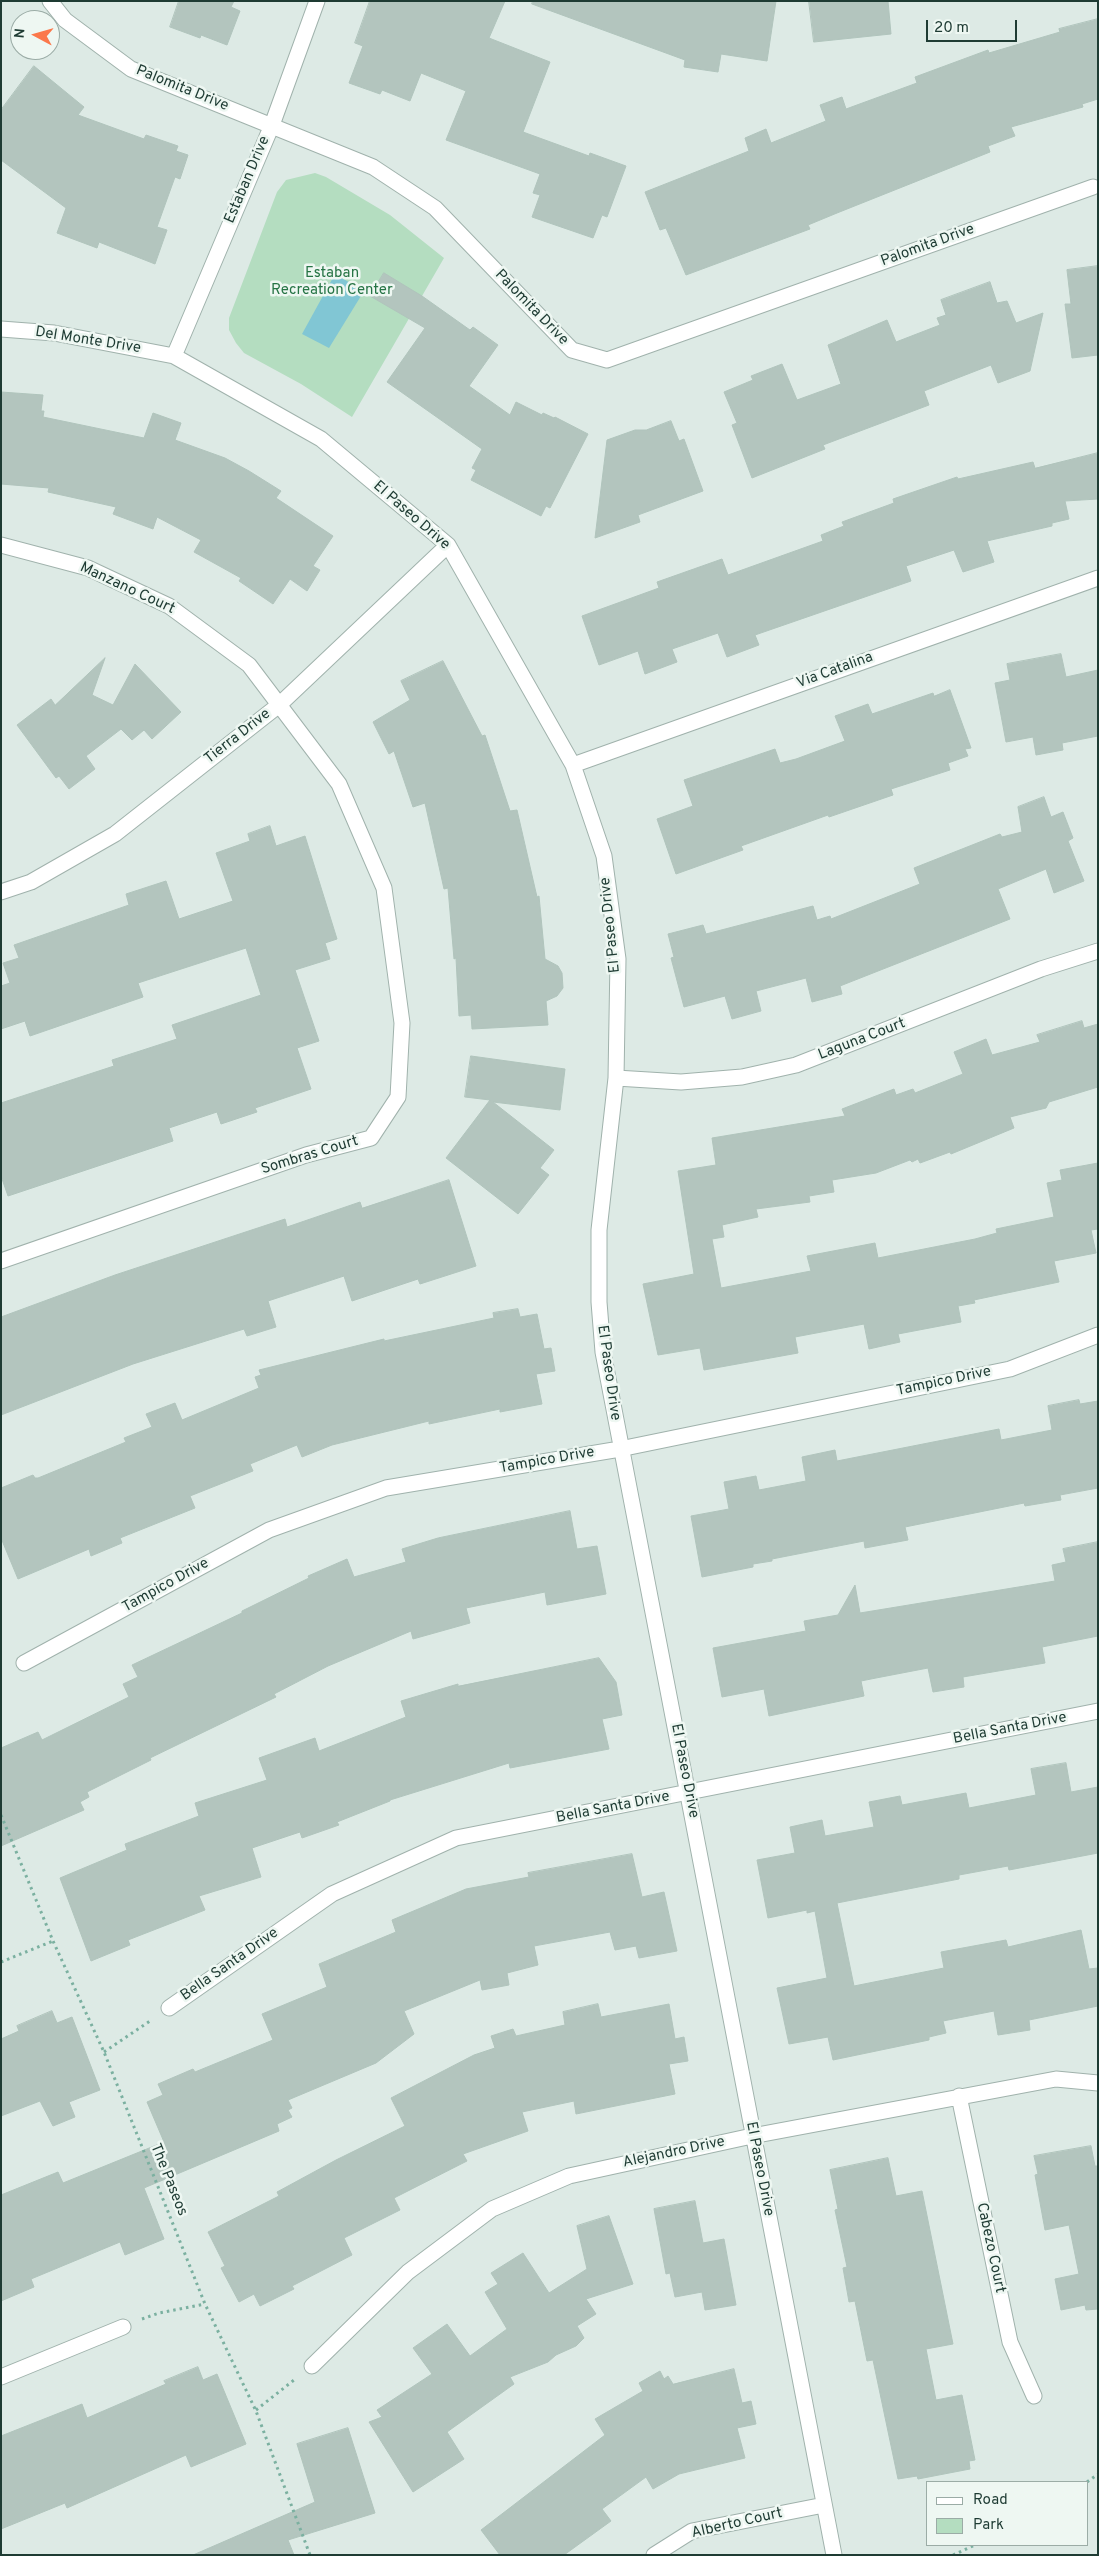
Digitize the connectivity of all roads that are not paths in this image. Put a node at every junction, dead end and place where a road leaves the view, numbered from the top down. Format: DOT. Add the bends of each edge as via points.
graph roads {
  1 [pos="50,1"];
  2 [pos="316,1"];
  3 [pos="272,125"];
  4 [pos="1093,187"];
  5 [pos="1,329"];
  6 [pos="174,356"];
  7 [pos="1,545"];
  8 [pos="448,545"];
  9 [pos="1098,578"];
  10 [pos="280,704"];
  11 [pos="573,765"];
  12 [pos="1,892"];
  13 [pos="1098,951"];
  14 [pos="616,1078"];
  15 [pos="1,1261"];
  16 [pos="1098,1335"];
  17 [pos="620,1449"];
  18 [pos="24,1664"];
  19 [pos="1098,1711"];
  20 [pos="688,1793"];
  21 [pos="169,2008"];
  22 [pos="1098,2083"];
  23 [pos="959,2096"];
  24 [pos="752,2136"];
  25 [pos="123,2327"];
  26 [pos="312,2366"];
  27 [pos="1,2377"];
  28 [pos="1034,2396"];
  29 [pos="824,2505"];
  30 [pos="654,2555"];
  31 [pos="834,2555"];
  1 -- 3 [label="street, Palomita Drive" via="65,20 131,69"];
  2 -- 3 [label="street, Estaban Drive"];
  3 -- 4 [label="street, Palomita Drive" via="372,167 435,208 572,350 607,360"];
  3 -- 6 [label="street, Estaban Drive"];
  5 -- 6 [label="street, Del Monte Drive" via="54,332"];
  6 -- 8 [label="street, El Paseo Drive" via="321,439"];
  7 -- 10 [label="street, Manzano Court" via="88,568 169,606 249,665"];
  8 -- 10 [label="street, Tierra Drive"];
  8 -- 11 [label="street, El Paseo Drive"];
  9 -- 11 [label="street, Via Catalina"];
  10 -- 12 [label="street, Tierra Drive" via="116,834 31,882"];
  10 -- 15 [label="street, Sombras Court" via="339,784 384,888 402,1023 398,1097 371,1138 306,1155"];
  11 -- 14 [label="street, El Paseo Drive" via="604,856 618,959"];
  13 -- 14 [label="street, Laguna Court" via="1041,969 796,1065 742,1077 681,1082"];
  14 -- 17 [label="street, El Paseo Drive" via="599,1230 599,1302 603,1352"];
  16 -- 17 [label="street, Tampico Drive" via="1010,1369"];
  17 -- 18 [label="street, Tampico Drive" via="386,1488 278,1526"];
  17 -- 20 [label="street, El Paseo Drive"];
  19 -- 20 [label="street, Bella Santa Drive"];
  20 -- 21 [label="street, Bella Santa Drive" via="456,1838 332,1894"];
  20 -- 24 [label="street, El Paseo Drive"];
  22 -- 23 [label="street, Alejandro Drive" via="1056,2079"];
  23 -- 24 [label="street, Alejandro Drive"];
  23 -- 28 [label="street, Cabezo Court" via="1010,2342"];
  24 -- 26 [label="street, Alejandro Drive" via="569,2176 492,2209 408,2272"];
  24 -- 29 [label="street, El Paseo Drive"];
  25 -- 27 [label="street"];
  29 -- 30 [label="street, Alberto Court" via="692,2531"];
  29 -- 31 [label="street, El Paseo Drive"];
}
